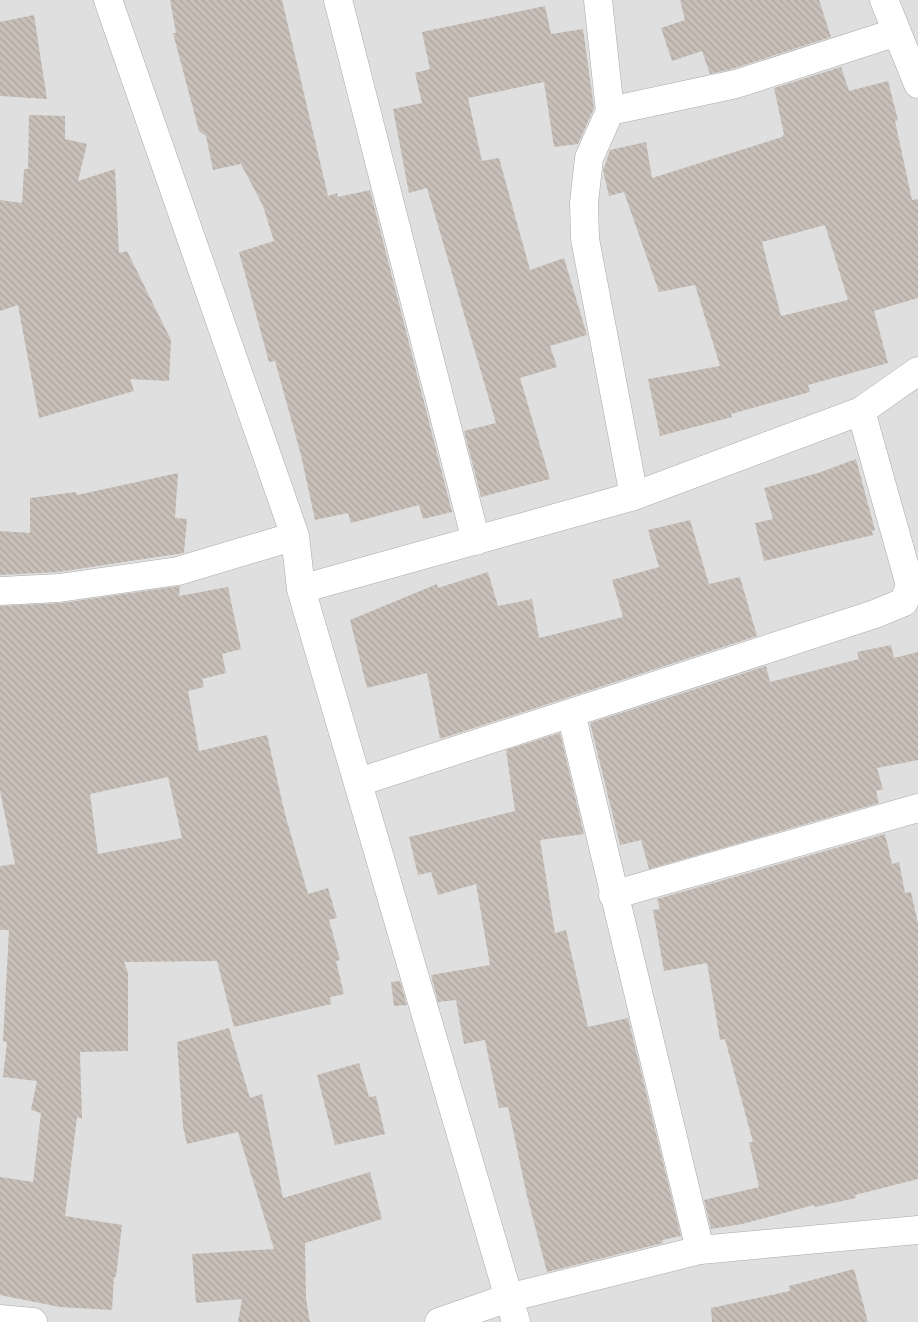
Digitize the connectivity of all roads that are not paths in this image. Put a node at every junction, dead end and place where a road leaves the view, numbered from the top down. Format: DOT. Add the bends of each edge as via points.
graph roads {
  1 [pos="108,0"];
  2 [pos="338,0"];
  3 [pos="598,0"];
  4 [pos="884,0"];
  5 [pos="898,32"];
  6 [pos="918,84"];
  7 [pos="610,111"];
  8 [pos="918,371"];
  9 [pos="861,411"];
  10 [pos="634,496"];
  11 [pos="295,536"];
  12 [pos="476,541"];
  13 [pos="301,589"];
  14 [pos="0,591"];
  15 [pos="571,713"];
  16 [pos="359,782"];
  17 [pos="918,808"];
  18 [pos="614,896"];
  19 [pos="918,1233"];
  20 [pos="700,1250"];
  21 [pos="512,1310"];
  22 [pos="0,1319"];
  23 [pos="33,1322"];
  24 [pos="439,1322"];
  1 -- 11 [label="street"];
  2 -- 12 [label="street"];
  3 -- 7 [label="street"];
  4 -- 5 [label="street"];
  5 -- 6 [label="street"];
  5 -- 7 [label="street" via="736,84"];
  7 -- 10 [label="street" via="589,158 584,203 585,239"];
  8 -- 9 [label="street"];
  9 -- 10 [label="street"];
  9 -- 15 [label="street" via="910,585 904,602"];
  10 -- 12 [label="street"];
  11 -- 13 [label="street"];
  11 -- 14 [label="street" via="178,571 59,588"];
  12 -- 13 [label="street"];
  13 -- 16 [label="street"];
  15 -- 16 [label="street"];
  15 -- 18 [label="street"];
  16 -- 21 [label="street"];
  17 -- 18 [label="street"];
  18 -- 20 [label="street"];
  19 -- 20 [label="street"];
  20 -- 21 [label="street"];
  21 -- 24 [label="street"];
  22 -- 23 [label="street"];
}
